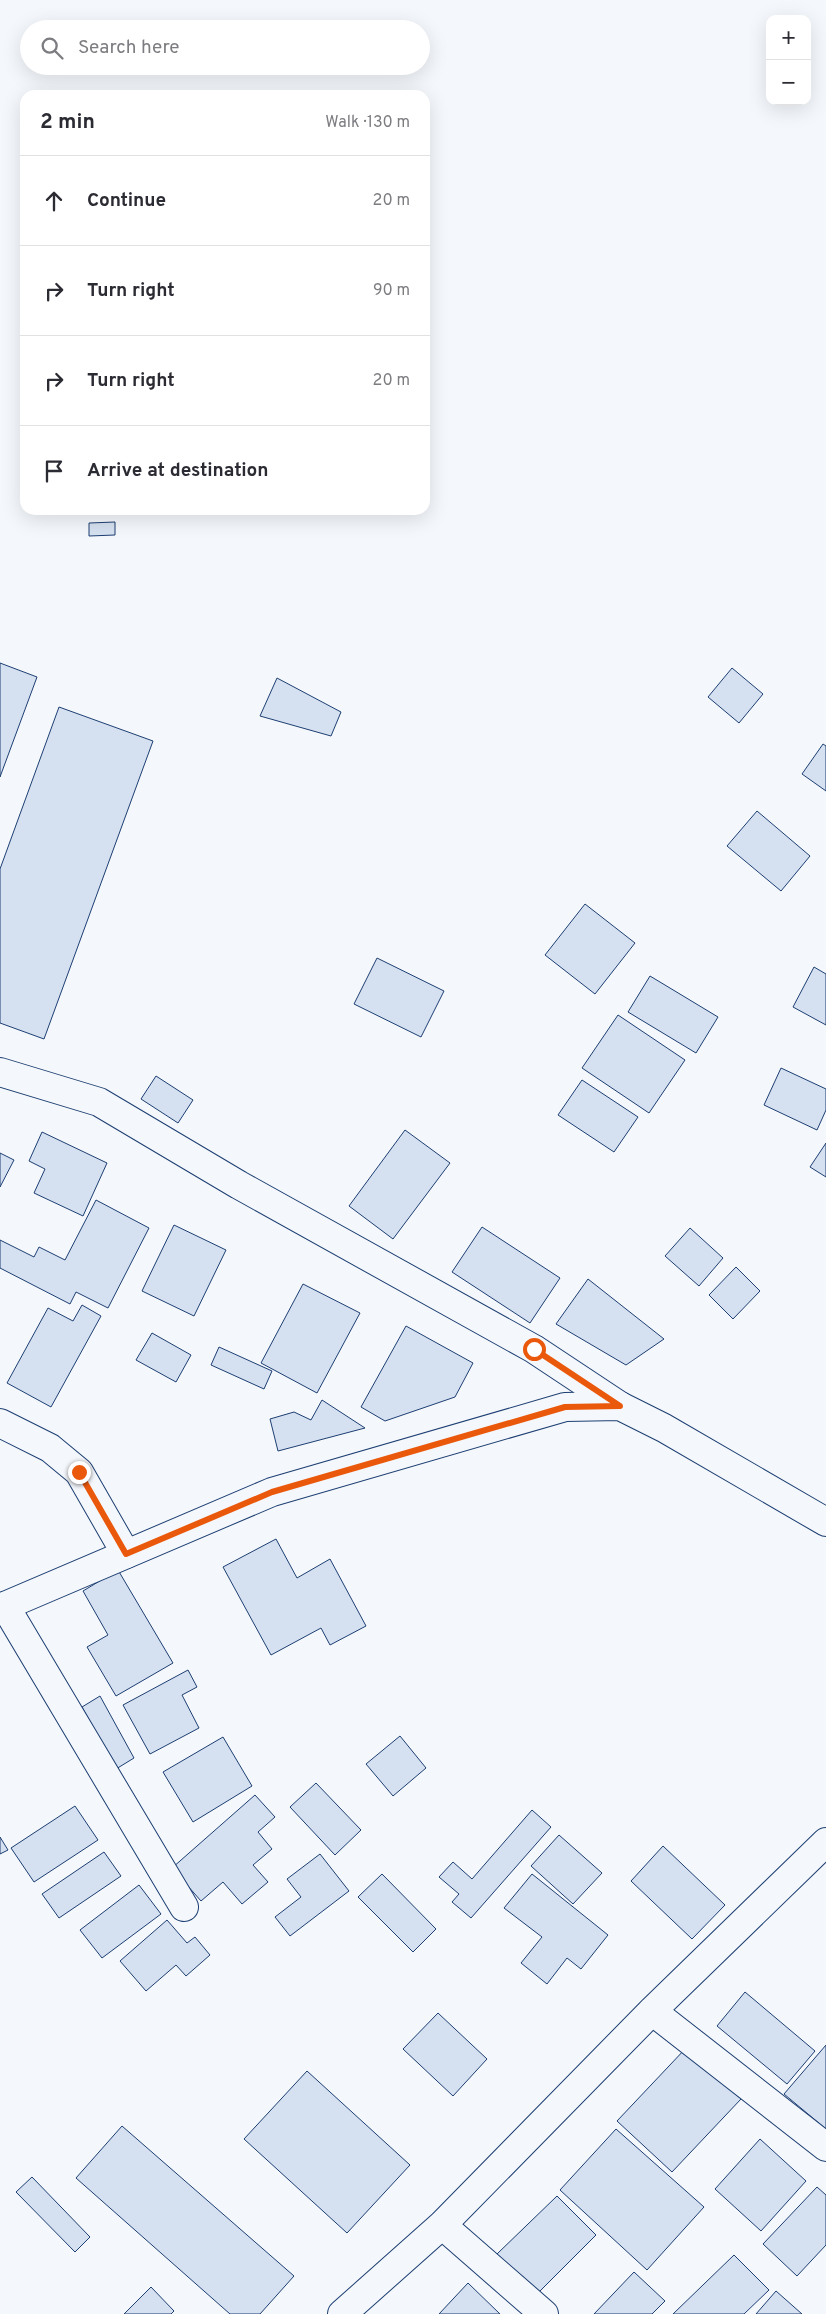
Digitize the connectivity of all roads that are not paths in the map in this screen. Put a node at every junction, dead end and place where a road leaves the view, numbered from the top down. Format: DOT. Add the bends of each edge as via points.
graph roads {
  1 [pos="0,1072"];
  2 [pos="620,1406"];
  3 [pos="0,1423"];
  4 [pos="826,1522"];
  5 [pos="126,1554"];
  6 [pos="2,1607"];
  7 [pos="826,1842"];
  8 [pos="184,1907"];
  9 [pos="652,2011"];
  10 [pos="826,2147"];
  11 [pos="442,2225"];
  12 [pos="342,2314"];
  13 [pos="544,2314"];
  1 -- 2 [label="street" via="99,1102 239,1185 534,1349"];
  2 -- 4 [label="street"];
  2 -- 5 [label="street" via="565,1407 272,1492"];
  3 -- 5 [label="street" via="50,1448 79,1472"];
  5 -- 6 [label="street"];
  6 -- 8 [label="street"];
  7 -- 9 [label="street"];
  9 -- 10 [label="street"];
  9 -- 11 [label="street"];
  11 -- 12 [label="street"];
  11 -- 13 [label="street"];
}
